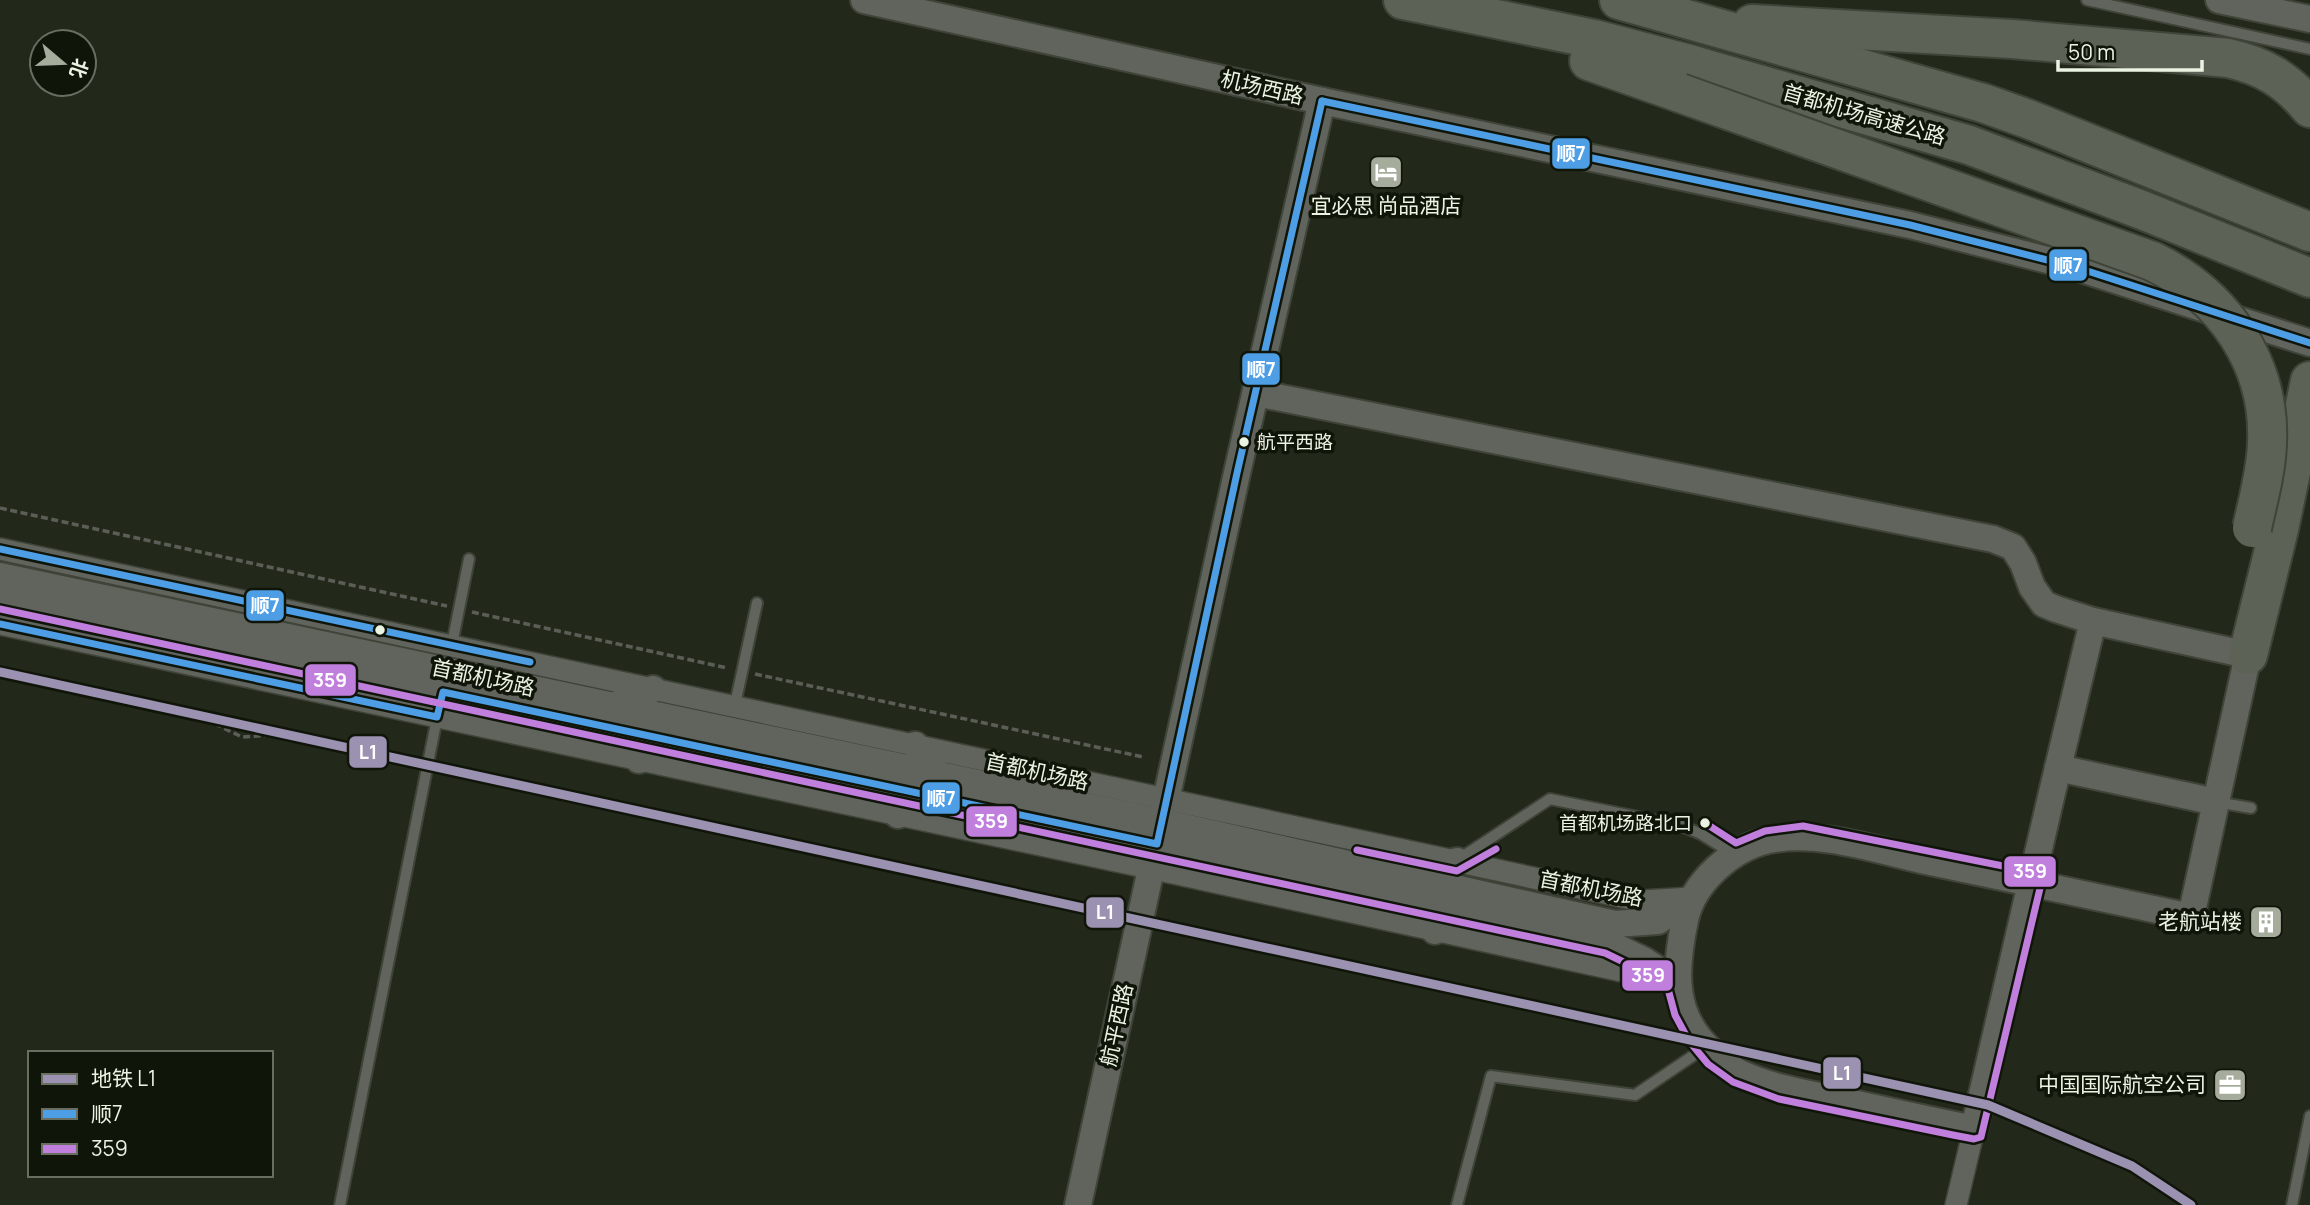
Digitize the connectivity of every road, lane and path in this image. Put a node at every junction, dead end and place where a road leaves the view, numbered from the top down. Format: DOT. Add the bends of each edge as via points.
graph roads {
  1 [pos="864,0"];
  2 [pos="1403,0"];
  3 [pos="1619,0"];
  4 [pos="2087,0"];
  5 [pos="2219,0"];
  6 [pos="1456,11"];
  7 [pos="2310,19"];
  8 [pos="1699,23"];
  9 [pos="2310,48"];
  10 [pos="1322,101"];
  11 [pos="2310,108"];
  12 [pos="2310,232"];
  13 [pos="2310,278"];
  14 [pos="2310,343"];
  15 [pos="2310,381"];
  16 [pos="1255,393"];
  17 [pos="0,508"];
  18 [pos="2265,529"];
  19 [pos="0,549"];
  20 [pos="469,559"];
  21 [pos="0,576"];
  22 [pos="0,598"];
  23 [pos="757,603"];
  24 [pos="459,609"];
  25 [pos="2093,621"];
  26 [pos="0,624"];
  27 [pos="2235,652"];
  28 [pos="447,669"];
  29 [pos="743,671"];
  30 [pos="0,675"];
  31 [pos="653,689"];
  32 [pos="610,717"];
  33 [pos="437,718"];
  34 [pos="730,730"];
  35 [pos="915,746"];
  36 [pos="1143,757"];
  37 [pos="639,760"];
  38 [pos="411,764"];
  39 [pos="2058,768"];
  40 [pos="935,786"];
  41 [pos="2216,802"];
  42 [pos="2251,808"];
  43 [pos="898,815"];
  44 [pos="1159,834"];
  45 [pos="1735,855"];
  46 [pos="1457,861"];
  47 [pos="2031,882"];
  48 [pos="1405,888"];
  49 [pos="1692,898"];
  50 [pos="1435,931"];
  51 [pos="1678,983"];
  52 [pos="1706,1047"];
  53 [pos="2310,1116"];
  54 [pos="1973,1129"];
  55 [pos="340,1205"];
  56 [pos="1078,1205"];
  57 [pos="1457,1205"];
  58 [pos="1956,1205"];
  59 [pos="2292,1205"];
  1 -- 10 [label="street, 机场西路"];
  2 -- 6 [label="highway, 首都机场高速公路"];
  3 -- 8 [label="highway, 首都机场高速公路"];
  4 -- 9 [label="lane"];
  5 -- 7 [label="street"];
  6 -- 13 [label="highway, 首都机场高速公路" via="1607,42 1969,145"];
  6 -- 18 [label="highway, bridge" via="2169,270 2219,309 2252,359 2263,394 2267,444"];
  8 -- 11 [label="highway" via="2011,39 2212,57 2252,64 2274,74"];
  8 -- 12 [label="highway, 首都机场高速公路" via="1983,103"];
  10 -- 14 [label="street, 机场西路" via="1910,225 2075,267"];
  10 -- 16 [label="street, 航平西路"];
  15 -- 18 [label="highway"];
  16 -- 25 [label="street" via="1993,540 2013,547 2044,604"];
  16 -- 44 [label="street, 航平西路"];
  17 -- 24 [label="path"];
  18 -- 27 [label="highway"];
  19 -- 28 [label="street, 首都机场路"];
  20 -- 24 [label="lane"];
  21 -- 28 [label="street, 首都机场路"];
  22 -- 28 [label="street, 首都机场路"];
  23 -- 29 [label="lane"];
  24 -- 28 [label="lane"];
  24 -- 29 [label="path"];
  25 -- 27 [label="street"];
  25 -- 39 [label="street"];
  26 -- 33 [label="street, 首都机场路"];
  27 -- 41 [label="street"];
  28 -- 31 [label="street, 首都机场路"];
  28 -- 32 [label="street, 首都机场路"];
  28 -- 33 [label="lane"];
  29 -- 34 [label="lane"];
  29 -- 36 [label="path"];
  30 -- 38 [label="path" via="205,719 242,737 270,735"];
  31 -- 32 [label="street"];
  31 -- 34 [label="street, 首都机场路"];
  32 -- 34 [label="street, 首都机场路"];
  32 -- 37 [label="street"];
  33 -- 37 [label="street, 首都机场路"];
  33 -- 55 [label="lane"];
  34 -- 35 [label="street, 首都机场路"];
  34 -- 40 [label="street, 首都机场路"];
  35 -- 40 [label="street"];
  35 -- 44 [label="street, 首都机场路"];
  37 -- 43 [label="street, 首都机场路"];
  39 -- 41 [label="street"];
  39 -- 47 [label="street"];
  40 -- 43 [label="street"];
  40 -- 44 [label="street, 首都机场路"];
  41 -- 42 [label="lane"];
  41 -- 47 [label="street" via="2191,917"];
  43 -- 44 [label="street, 首都机场路"];
  44 -- 46 [label="street, 首都机场路"];
  44 -- 48 [label="street, 首都机场路"];
  44 -- 50 [label="street, 首都机场路"];
  44 -- 56 [label="street, 航平西路"];
  45 -- 46 [label="lane" via="1682,826 1550,799"];
  45 -- 47 [label="street" via="1767,841 1802,836"];
  45 -- 49 [label="street" via="1710,874"];
  46 -- 48 [label="street"];
  46 -- 49 [label="street, 首都机场路" via="1641,901"];
  47 -- 54 [label="street"];
  48 -- 49 [label="street, 首都机场路" via="1615,924 1658,921"];
  48 -- 50 [label="street"];
  48 -- 51 [label="street, 首都机场路" via="1608,943"];
  49 -- 51 [label="street" via="1678,957"];
  50 -- 51 [label="street, 首都机场路"];
  51 -- 52 [label="street" via="1691,1027"];
  52 -- 54 [label="street" via="1738,1073 1777,1087"];
  52 -- 57 [label="lane" via="1634,1095 1491,1076"];
  53 -- 59 [label="lane"];
  54 -- 58 [label="street"];
}
